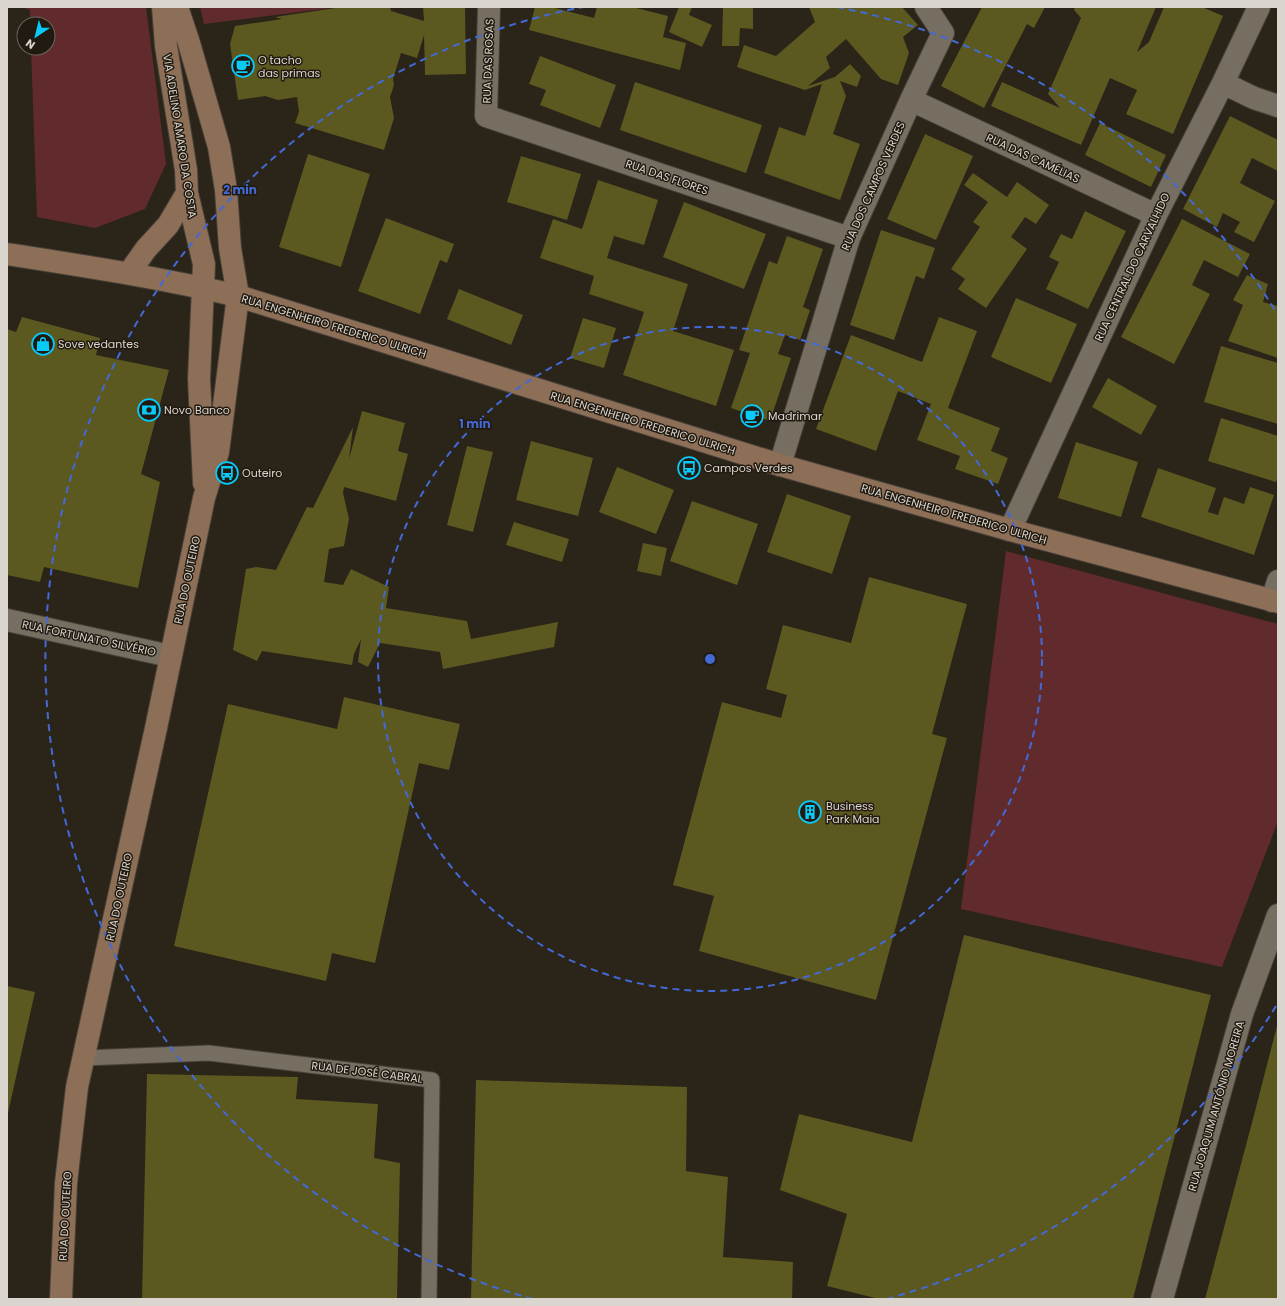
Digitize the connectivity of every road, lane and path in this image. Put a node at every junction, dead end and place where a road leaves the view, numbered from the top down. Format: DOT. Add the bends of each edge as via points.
graph roads {
  1 [pos="163,7"];
  2 [pos="177,7"];
  3 [pos="489,7"];
  4 [pos="926,7"];
  5 [pos="1259,7"];
  6 [pos="1223,83"];
  7 [pos="911,100"];
  8 [pos="1278,106"];
  9 [pos="486,116"];
  10 [pos="187,193"];
  11 [pos="1156,215"];
  12 [pos="848,238"];
  13 [pos="7,254"];
  14 [pos="129,273"];
  15 [pos="202,287"];
  16 [pos="238,296"];
  17 [pos="780,466"];
  18 [pos="204,498"];
  19 [pos="1010,530"];
  20 [pos="1276,594"];
  21 [pos="7,620"];
  22 [pos="170,656"];
  23 [pos="1278,915"];
  24 [pos="84,1058"];
  25 [pos="61,1299"];
  26 [pos="429,1299"];
  27 [pos="1162,1299"];
  1 -- 10 [label="main road, VIA ADELINO AMARO DA COSTA" via="166,46 186,170"];
  2 -- 16 [label="main road" via="219,147"];
  3 -- 9 [label="street, RUA DAS ROSAS"];
  4 -- 7 [label="street, RUA DOS CAMPOS VERDES" via="943,33"];
  5 -- 6 [label="street, RUA CENTRAL DO CARVALHIDO"];
  6 -- 8 [label="street"];
  6 -- 11 [label="street, RUA CENTRAL DO CARVALHIDO"];
  7 -- 11 [label="street, RUA DAS CAMÉLIAS"];
  7 -- 12 [label="street, RUA DOS CAMPOS VERDES"];
  9 -- 12 [label="street, RUA DAS FLORES"];
  10 -- 14 [label="main road" via="168,225"];
  10 -- 15 [label="main road, VIA ADELINO AMARO DA COSTA" via="204,264"];
  11 -- 19 [label="street, RUA CENTRAL DO CARVALHIDO"];
  12 -- 17 [label="street, RUA DOS CAMPOS VERDES"];
  13 -- 14 [label="main road, RUA ENGENHEIRO FREDERICO ULRICH"];
  14 -- 15 [label="main road, RUA ENGENHEIRO FREDERICO ULRICH"];
  15 -- 16 [label="main road, RUA ENGENHEIRO FREDERICO ULRICH"];
  15 -- 18 [label="main road, RUA DO OUTEIRO" via="199,379"];
  16 -- 17 [label="main road, RUA ENGENHEIRO FREDERICO ULRICH"];
  16 -- 18 [label="main road, RUA DO OUTEIRO" via="218,452"];
  17 -- 19 [label="main road, RUA ENGENHEIRO FREDERICO ULRICH"];
  18 -- 22 [label="main road, RUA DO OUTEIRO"];
  19 -- 20 [label="main road, RUA ENGENHEIRO FREDERICO ULRICH"];
  21 -- 22 [label="street, RUA FORTUNATO SILVÉRIO"];
  22 -- 24 [label="main road, RUA DO OUTEIRO"];
  23 -- 27 [label="street, RUA JOAQUIM ANTÓNIO MOREIRA" via="1242,1014"];
  24 -- 25 [label="main road, RUA DO OUTEIRO" via="77,1087 66,1183"];
  24 -- 26 [label="lane, RUA DE JOSÉ CABRAL" via="209,1053 432,1080"];
}
